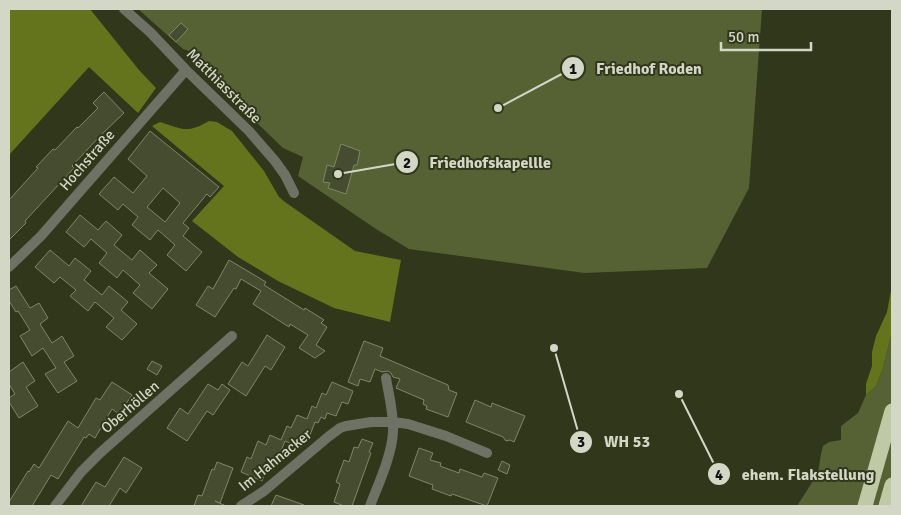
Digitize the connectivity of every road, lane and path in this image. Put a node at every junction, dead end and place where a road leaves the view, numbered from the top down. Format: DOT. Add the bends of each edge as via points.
graph roads {
  1 [pos="124,9"];
  2 [pos="186,70"];
  3 [pos="294,193"];
  4 [pos="9,267"];
  5 [pos="232,336"];
  6 [pos="386,378"];
  7 [pos="892,411"];
  8 [pos="393,422"];
  9 [pos="487,453"];
  10 [pos="892,485"];
  11 [pos="55,506"];
  12 [pos="241,506"];
  13 [pos="370,506"];
  14 [pos="865,506"];
  15 [pos="886,506"];
  1 -- 2 [label="street, Matthiasstraße"];
  2 -- 3 [label="street, Matthiasstraße" via="249,131 285,175"];
  2 -- 4 [label="street, Hochstraße" via="41,236"];
  5 -- 11 [label="street, Oberhöllen" via="100,453"];
  6 -- 8 [label="street"];
  7 -- 14 [label="highway"];
  8 -- 9 [label="street, Im Hahnacker" via="446,436"];
  8 -- 12 [label="street, Im Hahnacker" via="340,428"];
  8 -- 13 [label="street" via="391,447"];
  10 -- 15 [label="highway"];
}
